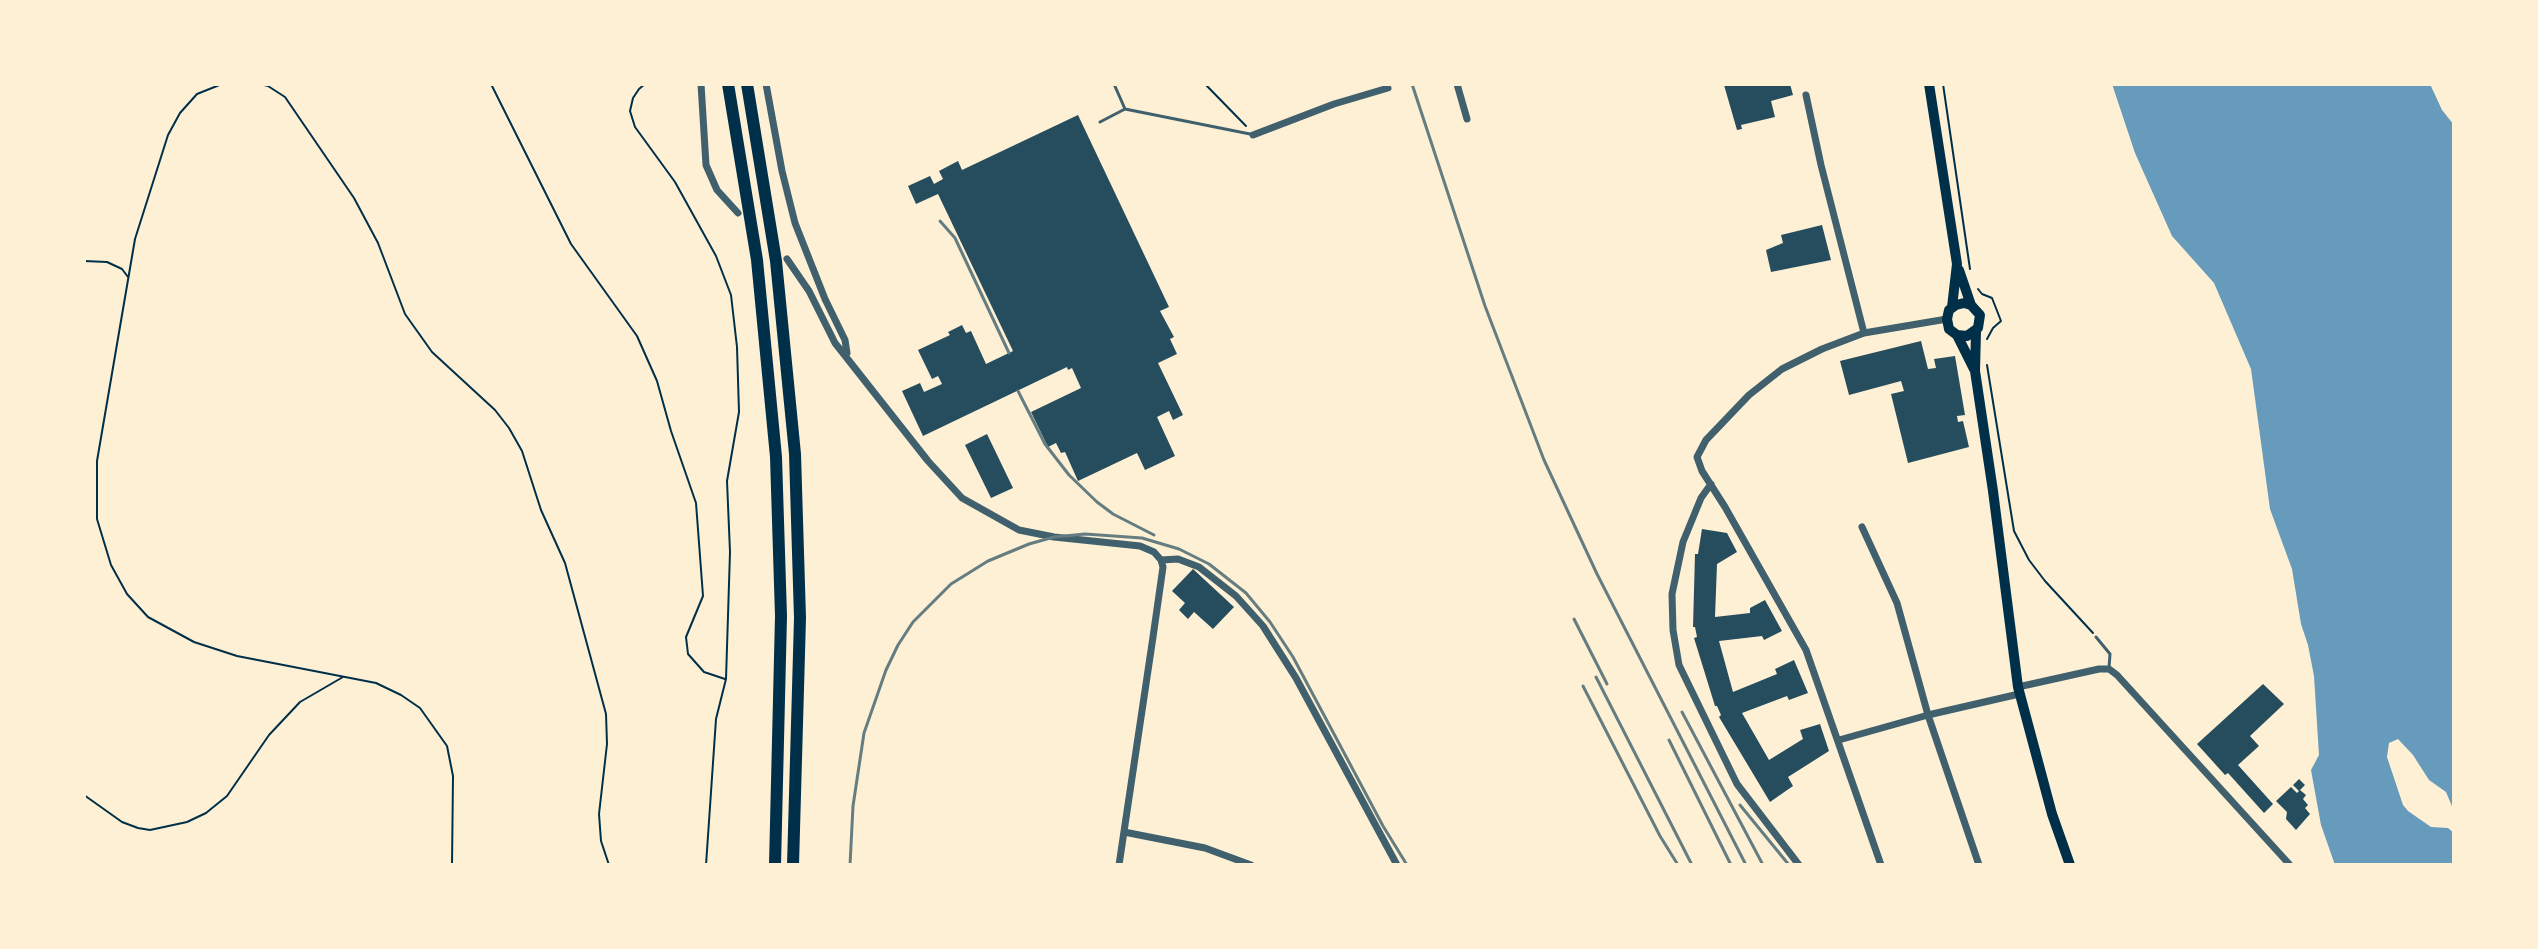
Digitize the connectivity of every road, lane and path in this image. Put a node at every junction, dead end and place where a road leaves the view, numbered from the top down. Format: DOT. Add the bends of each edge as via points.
graph roads {
  1 [pos="222,84"];
  2 [pos="260,84"];
  3 [pos="491,84"];
  4 [pos="645,84"];
  5 [pos="701,84"];
  6 [pos="728,84"];
  7 [pos="747,84"];
  8 [pos="766,84"];
  9 [pos="1114,84"];
  10 [pos="1205,84"];
  11 [pos="1457,84"];
  12 [pos="1929,84"];
  13 [pos="1943,84"];
  14 [pos="1388,88"];
  15 [pos="1806,95"];
  16 [pos="1125,109"];
  17 [pos="1467,119"];
  18 [pos="1100,122"];
  19 [pos="1253,135"];
  20 [pos="738,213"];
  21 [pos="787,259"];
  22 [pos="84,261"];
  23 [pos="1957,264"];
  24 [pos="1970,268"];
  25 [pos="128,278"];
  26 [pos="1972,283"];
  27 [pos="1971,305"];
  28 [pos="1952,307"];
  29 [pos="1947,319"];
  30 [pos="1976,331"];
  31 [pos="1864,333"];
  32 [pos="1957,335"];
  33 [pos="1986,342"];
  34 [pos="847,356"];
  35 [pos="1987,365"];
  36 [pos="1975,371"];
  37 [pos="1711,484"];
  38 [pos="1862,527"];
  39 [pos="1161,560"];
  40 [pos="2096,637"];
  41 [pos="2109,669"];
  42 [pos="344,677"];
  43 [pos="726,679"];
  44 [pos="2019,691"];
  45 [pos="1928,715"];
  46 [pos="1839,740"];
  47 [pos="84,795"];
  48 [pos="1124,832"];
  49 [pos="452,865"];
  50 [pos="609,865"];
  51 [pos="706,865"];
  52 [pos="775,865"];
  53 [pos="793,865"];
  54 [pos="1119,865"];
  55 [pos="1251,865"];
  56 [pos="1397,865"];
  57 [pos="1799,865"];
  58 [pos="1881,865"];
  59 [pos="1979,865"];
  60 [pos="2070,865"];
  61 [pos="2290,865"];
  1 -- 25 [label="path" via="197,94 168,135"];
  2 -- 50 [label="path" via="285,97 354,198 405,314 432,352 495,410 522,451 565,563 606,714 599,814"];
  3 -- 43 [label="path" via="571,244 637,336 657,381 696,503 703,596 686,637 688,654 704,672"];
  4 -- 43 [label="path" via="633,98 635,127 700,225 731,295 739,412 727,481"];
  5 -- 20 [label="street" via="706,165 717,190"];
  6 -- 52 [label="highway" via="757,260 776,457 781,616"];
  7 -- 53 [label="highway" via="774,247 796,481 800,618"];
  8 -- 34 [label="street" via="787,195"];
  9 -- 16 [label="lane"];
  10 -- 19 [label="path"];
  11 -- 17 [label="street"];
  12 -- 23 [label="main road"];
  13 -- 24 [label="path"];
  14 -- 19 [label="street"];
  15 -- 31 [label="street"];
  16 -- 18 [label="lane"];
  16 -- 19 [label="lane"];
  21 -- 34 [label="street"];
  22 -- 25 [label="path" via="107,262"];
  23 -- 27 [label="main road"];
  23 -- 28 [label="main road"];
  25 -- 42 [label="path" via="97,461 97,519 111,565 148,617 194,642"];
  26 -- 33 [label="path" via="1992,298 2001,321"];
  27 -- 28 [label="main road"];
  27 -- 30 [label="main road" via="1980,315"];
  28 -- 29 [label="main road"];
  29 -- 31 [label="street"];
  29 -- 32 [label="main road"];
  30 -- 32 [label="main road"];
  30 -- 36 [label="main road"];
  31 -- 37 [label="street" via="1782,369 1749,395 1706,440 1697,457"];
  32 -- 36 [label="main road"];
  34 -- 39 [label="street" via="962,498 1019,530 1140,546"];
  35 -- 40 [label="path" via="2014,531 2045,581"];
  36 -- 44 [label="main road"];
  37 -- 46 [label="street" via="1806,650"];
  37 -- 57 [label="street" via="1683,542 1672,594 1679,665 1737,784"];
  38 -- 45 [label="street" via="1897,603"];
  39 -- 48 [label="street"];
  39 -- 56 [label="street" via="1178,559 1199,567 1263,626"];
  40 -- 41 [label="lane" via="2110,654"];
  41 -- 44 [label="street"];
  41 -- 61 [label="street"];
  42 -- 47 [label="path" via="300,702 269,735 227,796 187,822 138,828"];
  42 -- 49 [label="path" via="401,695 420,708 447,746 453,776"];
  43 -- 51 [label="path" via="716,719"];
  44 -- 45 [label="street"];
  44 -- 60 [label="main road"];
  45 -- 46 [label="street"];
  45 -- 59 [label="street"];
  46 -- 58 [label="street"];
  48 -- 54 [label="street"];
  48 -- 55 [label="street" via="1205,848"];
}
